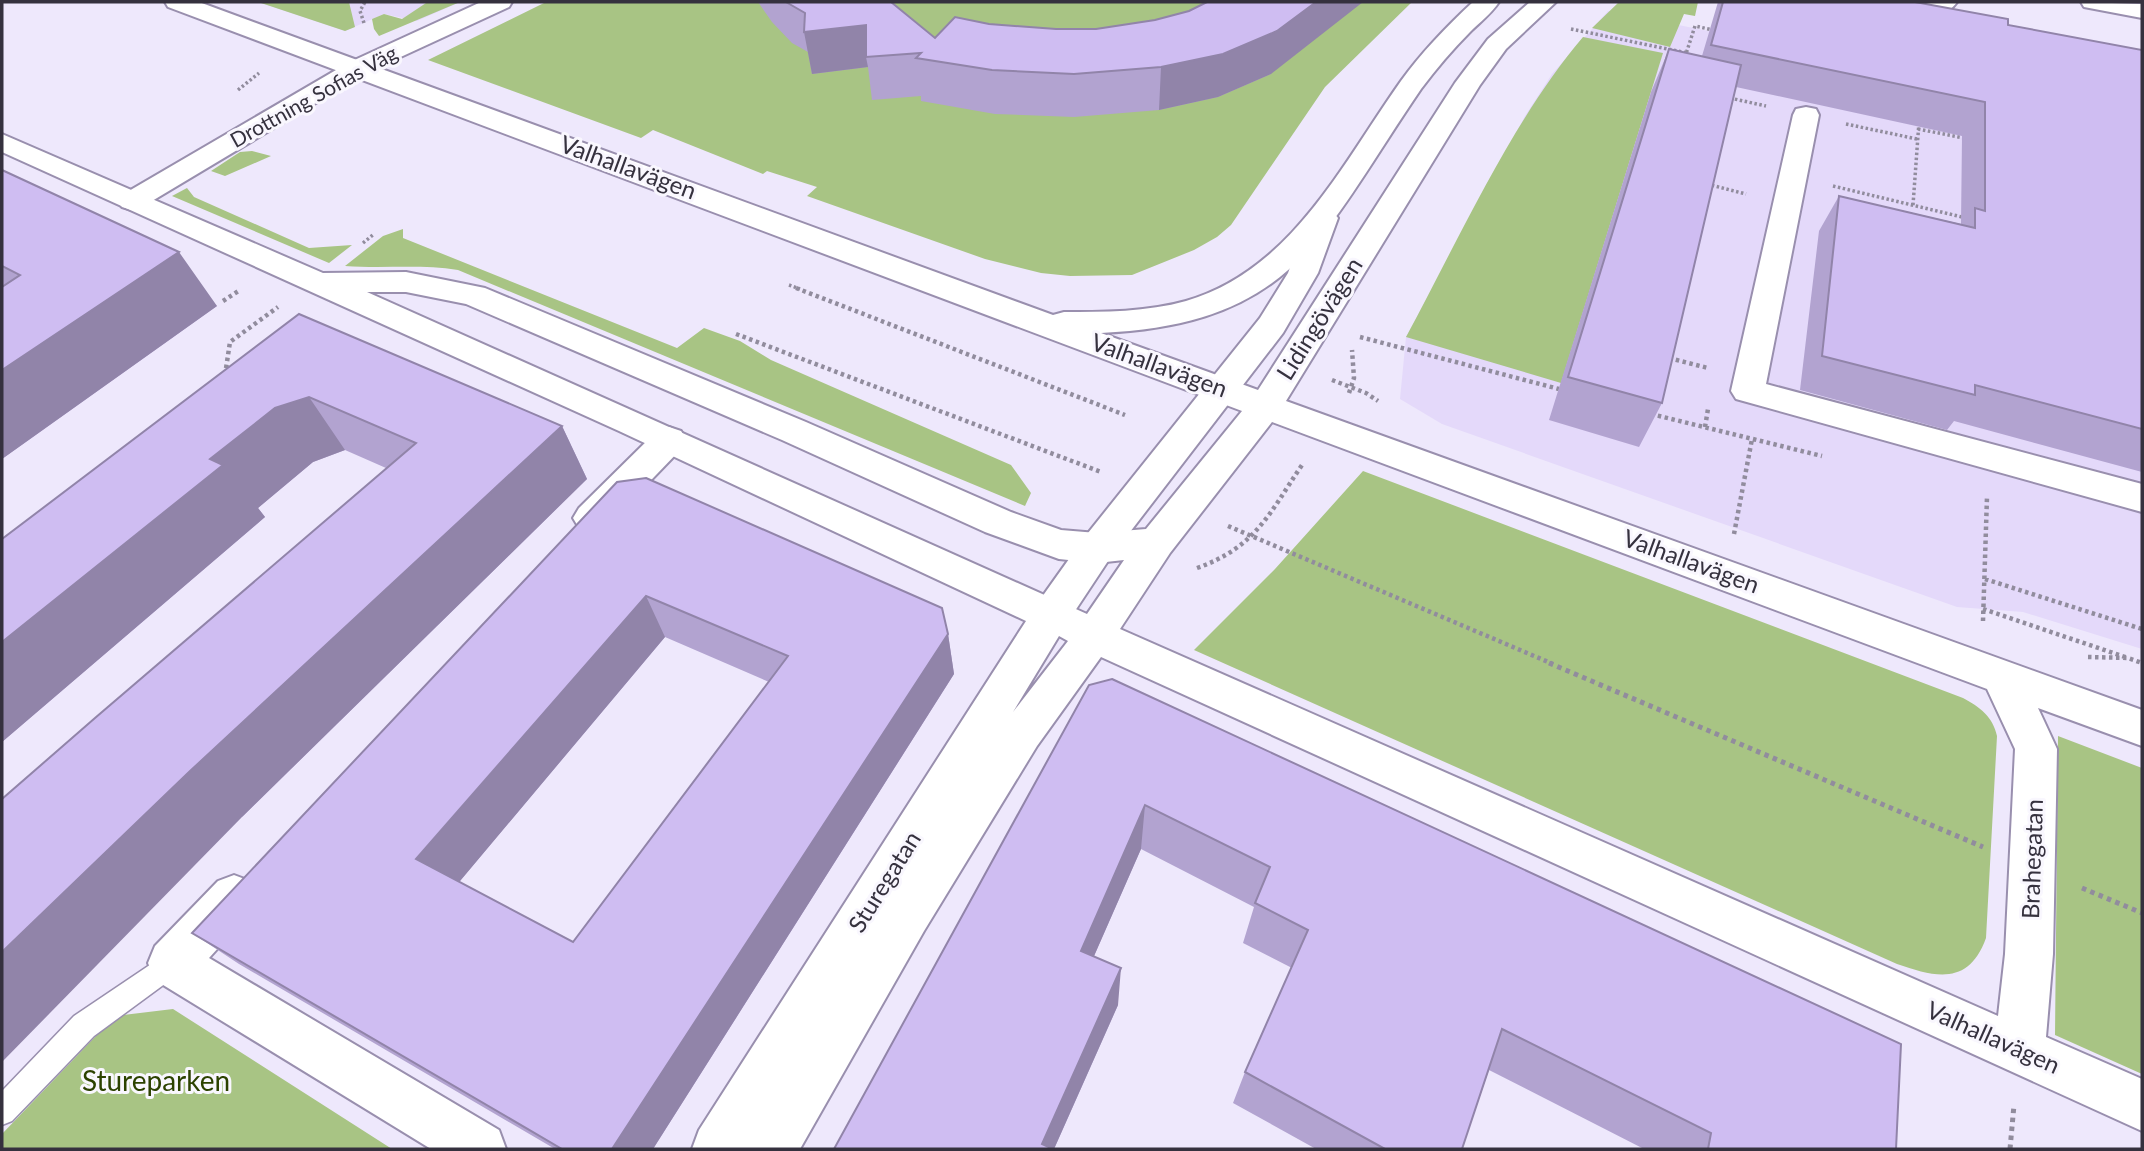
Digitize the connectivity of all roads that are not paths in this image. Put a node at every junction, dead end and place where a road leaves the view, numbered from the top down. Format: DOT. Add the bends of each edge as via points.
graph roads {
  1 [pos="177,2"];
  2 [pos="499,2"];
  3 [pos="1487,2"];
  4 [pos="1544,2"];
  5 [pos="1945,2"];
  6 [pos="2093,2"];
  7 [pos="2142,11"];
  8 [pos="1915,19"];
  9 [pos="357,68"];
  10 [pos="1806,115"];
  11 [pos="2,142"];
  12 [pos="132,201"];
  13 [pos="1323,218"];
  14 [pos="313,282"];
  15 [pos="1045,324"];
  16 [pos="1220,388"];
  17 [pos="1266,405"];
  18 [pos="669,440"];
  19 [pos="2142,498"];
  20 [pos="1157,543"];
  21 [pos="565,547"];
  22 [pos="1097,548"];
  23 [pos="1051,615"];
  24 [pos="1094,636"];
  25 [pos="2002,676"];
  26 [pos="2142,727"];
  27 [pos="258,871"];
  28 [pos="172,963"];
  29 [pos="2020,1050"];
  30 [pos="2142,1105"];
  31 [pos="2,1111"];
  32 [pos="480,1149"];
  33 [pos="718,1149"];
  34 [pos="771,1149"];
  1 -- 9 [label="main road, Valhallavägen"];
  2 -- 9 [label="main road, Drottning Sofias Väg"];
  3 -- 13 [label="main road, Lidingövägen" via="1438,50"];
  4 -- 17 [label="main road, Lidingövägen" via="1497,44 1468,83"];
  5 -- 8 [label="main road"];
  6 -- 7 [label="main road"];
  9 -- 12 [label="main road, Drottning Sofias Väg"];
  9 -- 15 [label="main road, Valhallavägen"];
  10 -- 19 [label="main road" via="1748,391"];
  11 -- 12 [label="main road, Valhallavägen"];
  12 -- 14 [label="main road, Valhallavägen"];
  13 -- 15 [label="main road, Lidingövägen" via="1273,268 1213,304 1163,318"];
  13 -- 16 [label="main road, Lidingövägen" via="1303,274 1272,325"];
  14 -- 18 [label="main road, Valhallavägen"];
  14 -- 22 [label="main road, Valhallavägen" via="406,282 474,295 998,522 1059,544"];
  15 -- 16 [label="main road, Valhallavägen"];
  16 -- 17 [label="main road, Valhallavägen"];
  16 -- 22 [label="main road, Lidingövägen"];
  17 -- 20 [label="main road, Lidingövägen"];
  17 -- 25 [label="main road, Valhallavägen"];
  18 -- 21 [label="main road"];
  18 -- 23 [label="main road, Valhallavägen"];
  20 -- 22 [label="main road, Valhallavägen"];
  20 -- 24 [label="main road, Lidingövägen"];
  22 -- 23 [label="main road, Lidingövägen"];
  23 -- 24 [label="main road, Valhallavägen"];
  23 -- 33 [label="main road, Sturegatan"];
  24 -- 29 [label="main road, Valhallavägen"];
  24 -- 34 [label="main road, Sturegatan" via="1022,733 907,915"];
  25 -- 26 [label="main road, Valhallavägen"];
  25 -- 29 [label="main road, Brahegatan" via="2036,749"];
  27 -- 28 [label="main road"];
  28 -- 31 [label="lane" via="84,1026"];
  28 -- 32 [label="main road"];
  29 -- 30 [label="main road, Valhallavägen"];
}
